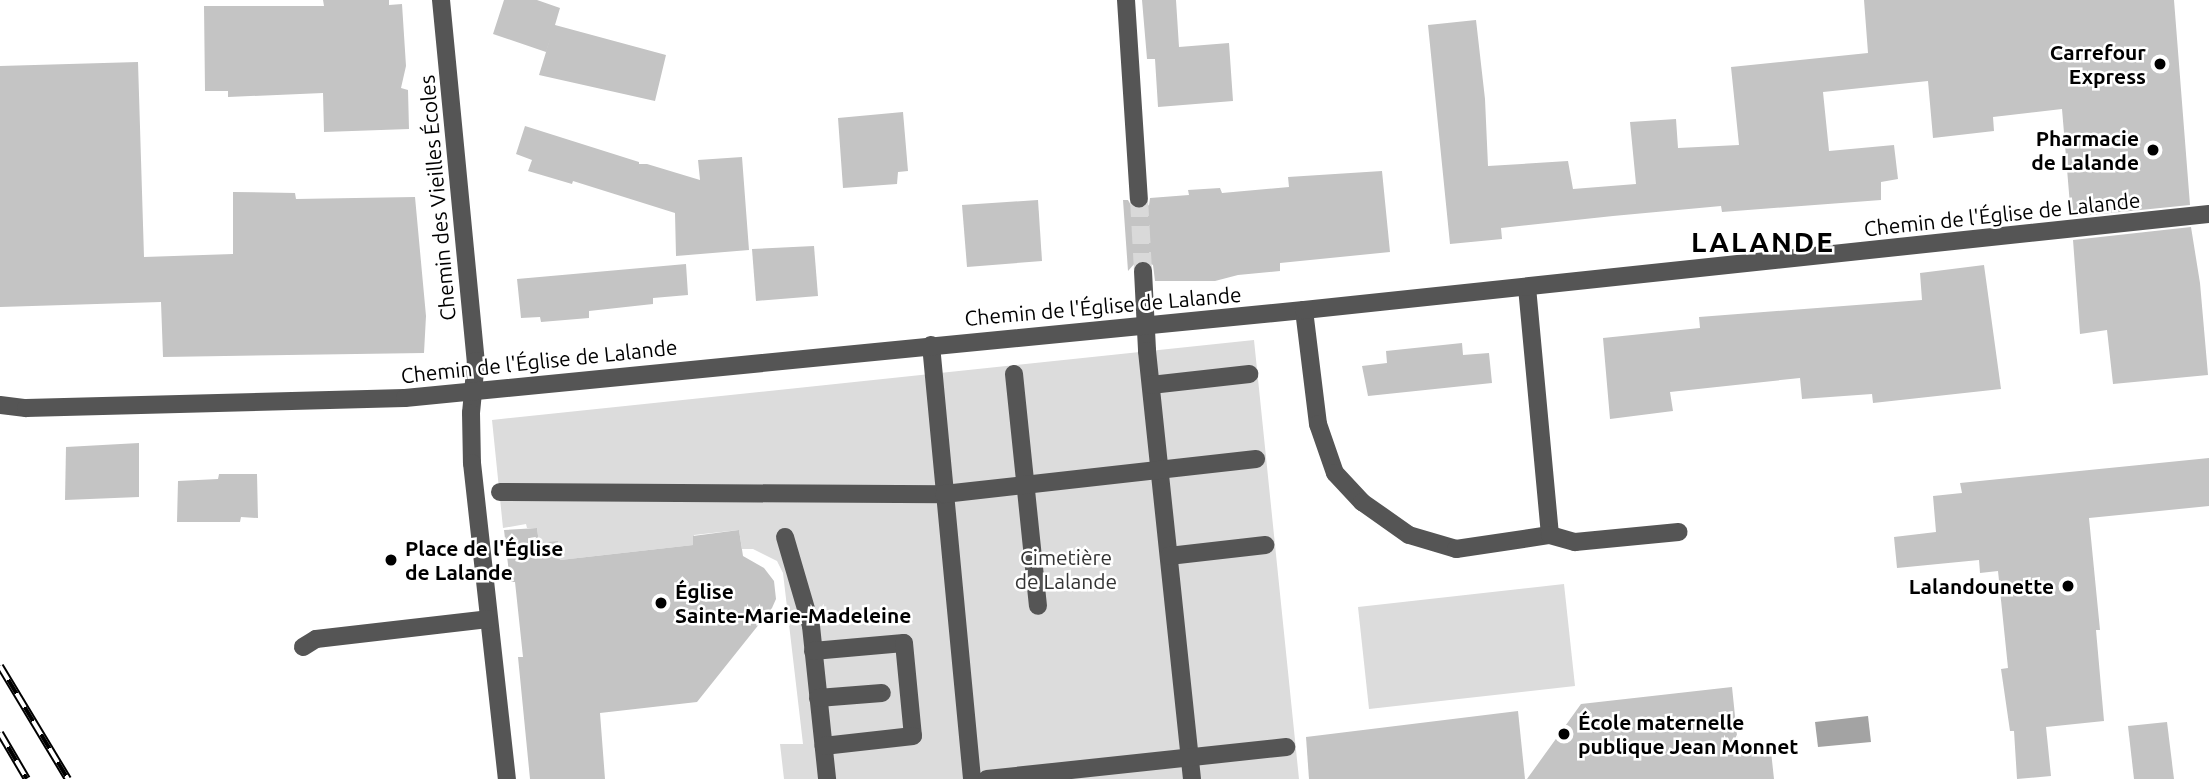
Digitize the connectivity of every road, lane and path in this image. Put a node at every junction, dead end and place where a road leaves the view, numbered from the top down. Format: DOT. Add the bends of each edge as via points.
graph roads {
  1 [pos="442,0"];
  2 [pos="1126,0"];
  3 [pos="1139,199"];
  4 [pos="2209,214"];
  5 [pos="1143,271"];
  6 [pos="1527,286"];
  7 [pos="1304,310"];
  8 [pos="1144,324"];
  9 [pos="931,345"];
  10 [pos="1013,374"];
  11 [pos="1249,374"];
  12 [pos="1151,384"];
  13 [pos="473,391"];
  14 [pos="0,405"];
  15 [pos="1256,459"];
  16 [pos="1162,471"];
  17 [pos="1025,485"];
  18 [pos="500,492"];
  19 [pos="944,494"];
  20 [pos="1679,531"];
  21 [pos="1550,536"];
  22 [pos="785,537"];
  23 [pos="1265,545"];
  24 [pos="1169,556"];
  25 [pos="1038,606"];
  26 [pos="488,619"];
  27 [pos="303,647"];
  28 [pos="814,651"];
  29 [pos="882,693"];
  30 [pos="818,698"];
  31 [pos="824,746"];
  32 [pos="1286,747"];
  33 [pos="1190,759"];
  34 [pos="507,779"];
  35 [pos="827,779"];
  36 [pos="972,779"];
  37 [pos="987,779"];
  38 [pos="1192,779"];
  1 -- 13 [label="street, Chemin des Vieilles Écoles" via="475,361"];
  2 -- 3 [label="street"];
  4 -- 6 [label="street, Chemin de l'Église de Lalande"];
  5 -- 8 [label="street"];
  6 -- 7 [label="street, Chemin de l'Église de Lalande"];
  6 -- 21 [label="street"];
  7 -- 8 [label="street, Chemin de l'Église de Lalande"];
  7 -- 21 [label="street" via="1318,424 1335,473 1362,502 1409,536 1456,549"];
  8 -- 9 [label="street, Chemin de l'Église de Lalande"];
  8 -- 12 [label="street"];
  9 -- 13 [label="street, Chemin de l'Église de Lalande"];
  9 -- 19 [label="street"];
  10 -- 17 [label="street"];
  11 -- 12 [label="street"];
  12 -- 16 [label="street"];
  13 -- 14 [label="street, Chemin de l'Église de Lalande" via="364,399"];
  13 -- 26 [label="street" via="472,463"];
  15 -- 16 [label="street"];
  16 -- 17 [label="street"];
  16 -- 24 [label="street"];
  17 -- 19 [label="street"];
  17 -- 25 [label="street"];
  18 -- 19 [label="street"];
  19 -- 36 [label="street"];
  20 -- 21 [label="street" via="1575,542"];
  22 -- 28 [label="street"];
  23 -- 24 [label="street"];
  24 -- 33 [label="street"];
  26 -- 27 [label="street" via="316,639"];
  26 -- 34 [label="street"];
  28 -- 30 [label="street"];
  28 -- 31 [label="street" via="904,643 914,736"];
  29 -- 30 [label="street"];
  30 -- 31 [label="street"];
  31 -- 35 [label="street"];
  32 -- 33 [label="street"];
  33 -- 37 [label="street"];
  33 -- 38 [label="street"];
}
